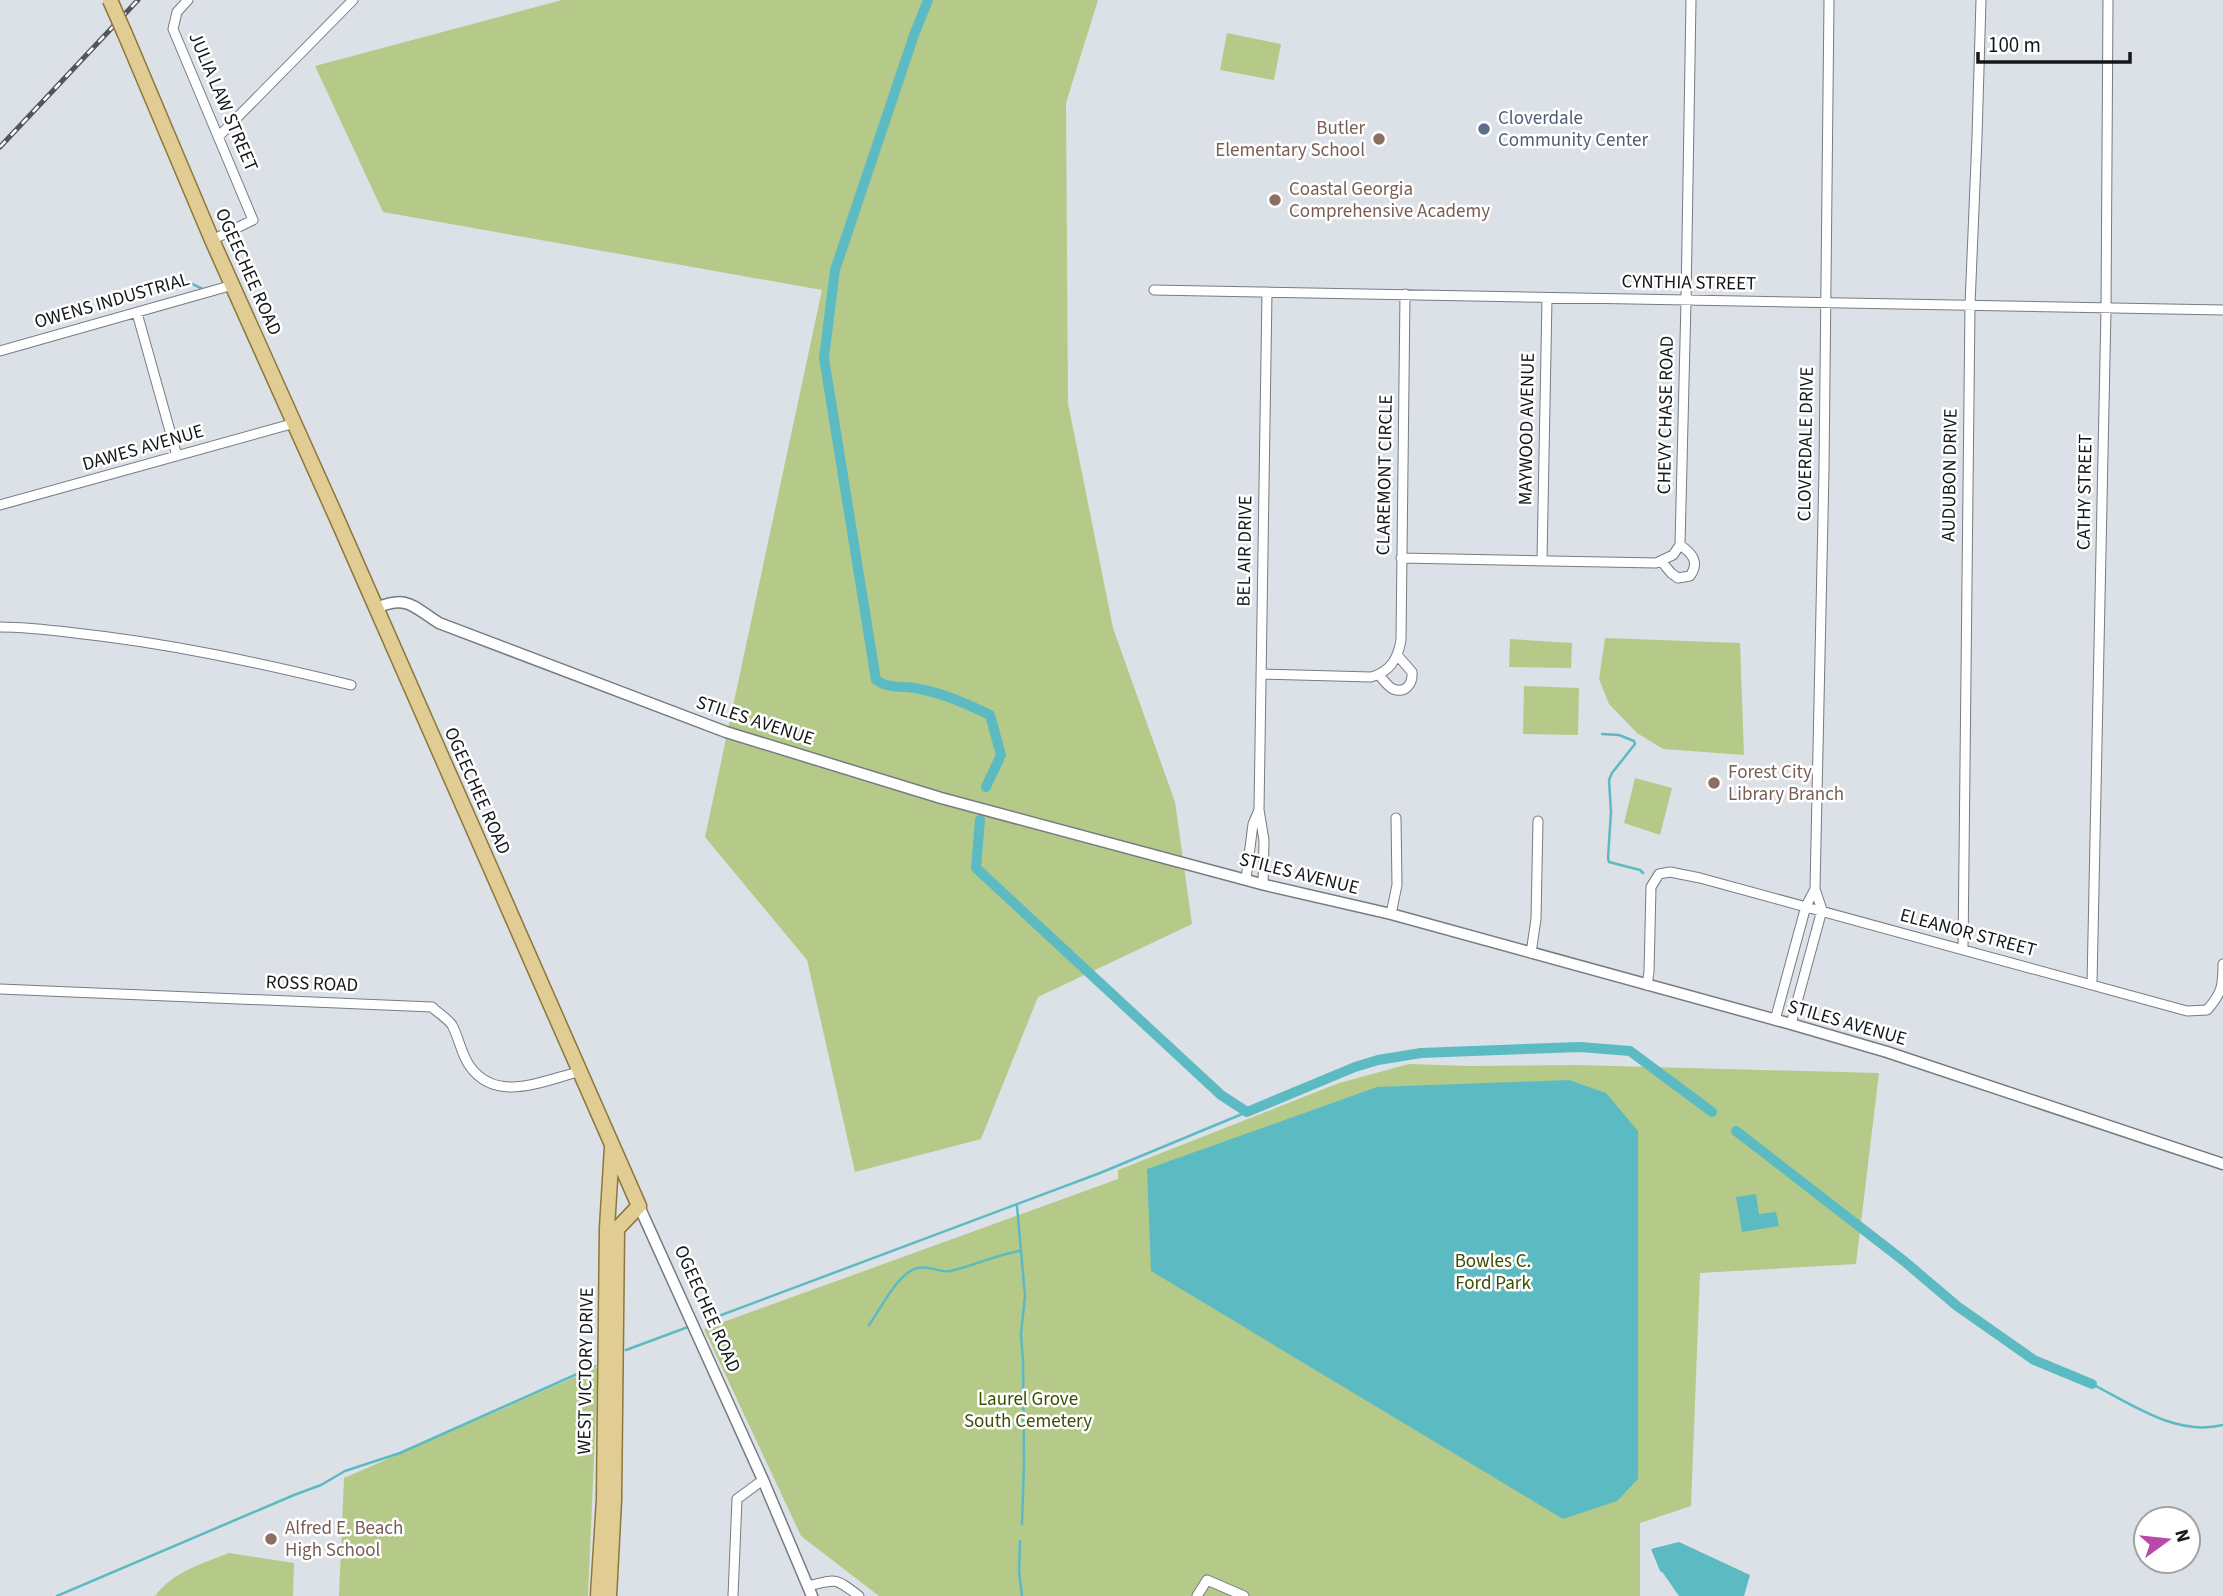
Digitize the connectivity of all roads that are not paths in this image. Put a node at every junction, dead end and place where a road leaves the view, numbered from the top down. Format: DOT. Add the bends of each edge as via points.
graph roads {
  1 [pos="110,0"];
  2 [pos="188,0"];
  3 [pos="353,0"];
  4 [pos="1691,0"];
  5 [pos="1829,0"];
  6 [pos="1981,0"];
  7 [pos="2108,0"];
  8 [pos="218,137"];
  9 [pos="212,240"];
  10 [pos="233,285"];
  11 [pos="1154,290"];
  12 [pos="1267,292"];
  13 [pos="1405,294"];
  14 [pos="1546,298"];
  15 [pos="1686,301"];
  16 [pos="1825,303"];
  17 [pos="1970,304"];
  18 [pos="2106,310"];
  19 [pos="2223,310"];
  20 [pos="137,313"];
  21 [pos="0,351"];
  22 [pos="295,423"];
  23 [pos="177,456"];
  24 [pos="0,505"];
  25 [pos="1679,545"];
  26 [pos="1401,558"];
  27 [pos="1542,561"];
  28 [pos="1662,562"];
  29 [pos="376,608"];
  30 [pos="0,627"];
  31 [pos="1398,656"];
  32 [pos="1261,674"];
  33 [pos="1379,675"];
  34 [pos="351,685"];
  35 [pos="1259,810"];
  36 [pos="1396,818"];
  37 [pos="1538,821"];
  38 [pos="1246,879"];
  39 [pos="1263,884"];
  40 [pos="1815,889"];
  41 [pos="1806,906"];
  42 [pos="1822,910"];
  43 [pos="1391,914"];
  44 [pos="1963,950"];
  45 [pos="1531,953"];
  46 [pos="2223,964"];
  47 [pos="2092,984"];
  48 [pos="1647,985"];
  49 [pos="0,989"];
  50 [pos="1775,1020"];
  51 [pos="1791,1024"];
  52 [pos="579,1072"];
  53 [pos="612,1146"];
  54 [pos="2223,1164"];
  55 [pos="639,1206"];
  56 [pos="763,1480"];
  57 [pos="810,1591"];
  58 [pos="598,1596"];
  59 [pos="608,1596"];
  60 [pos="733,1596"];
  61 [pos="859,1596"];
  62 [pos="1197,1596"];
  63 [pos="1244,1596"];
  1 -- 9 [label="main road, OGEECHEE ROAD, bridge"];
  2 -- 8 [label="street, JULIA LAW STREET" via="177,12 173,29"];
  3 -- 8 [label="street"];
  4 -- 15 [label="street, CHEVY CHASE ROAD"];
  5 -- 16 [label="street, CLOVERDALE DRIVE"];
  6 -- 17 [label="street, AUDUBON DRIVE"];
  7 -- 18 [label="street, CATHY STREET"];
  8 -- 9 [label="street, JULIA LAW STREET" via="253,220"];
  9 -- 10 [label="main road, OGEECHEE ROAD"];
  10 -- 20 [label="street, OWENS INDUSTRIAL"];
  10 -- 22 [label="main road, OGEECHEE ROAD"];
  11 -- 12 [label="street, CYNTHIA STREET"];
  12 -- 13 [label="street, CYNTHIA STREET"];
  12 -- 32 [label="street, BEL AIR DRIVE"];
  13 -- 14 [label="street, CYNTHIA STREET"];
  13 -- 26 [label="street, CLAREMONT CIRCLE"];
  14 -- 15 [label="street, CYNTHIA STREET"];
  14 -- 27 [label="street, MAYWOOD AVENUE"];
  15 -- 16 [label="street, CYNTHIA STREET"];
  15 -- 25 [label="street, CHEVY CHASE ROAD"];
  16 -- 17 [label="street, CYNTHIA STREET"];
  16 -- 40 [label="street, CLOVERDALE DRIVE"];
  17 -- 18 [label="street, CYNTHIA STREET"];
  17 -- 44 [label="street, AUDUBON DRIVE"];
  18 -- 19 [label="street, CYNTHIA STREET"];
  18 -- 47 [label="street, CATHY STREET"];
  20 -- 21 [label="street, OWENS INDUSTRIAL"];
  20 -- 23 [label="street"];
  22 -- 23 [label="street, DAWES AVENUE"];
  22 -- 29 [label="main road, OGEECHEE ROAD"];
  23 -- 24 [label="street, DAWES AVENUE"];
  25 -- 28 [label="street"];
  25 -- 28 [label="street" via="1695,560 1690,576 1678,578"];
  26 -- 27 [label="street"];
  26 -- 31 [label="street, CLAREMONT CIRCLE"];
  27 -- 28 [label="street"];
  29 -- 38 [label="street, STILES AVENUE" via="403,601 439,623 726,732 941,798"];
  29 -- 52 [label="main road, OGEECHEE ROAD"];
  30 -- 34 [label="street" via="182,648"];
  31 -- 33 [label="street"];
  31 -- 33 [label="street, CLAREMONT CIRCLE" via="1412,672 1409,686 1394,689"];
  32 -- 33 [label="street, CLAREMONT CIRCLE"];
  32 -- 35 [label="street, BEL AIR DRIVE"];
  35 -- 38 [label="street, BEL AIR DRIVE"];
  35 -- 39 [label="street, BEL AIR DRIVE"];
  36 -- 43 [label="street" via="1397,885"];
  37 -- 45 [label="street"];
  38 -- 39 [label="street, STILES AVENUE"];
  39 -- 43 [label="street, STILES AVENUE"];
  40 -- 41 [label="street, CLOVERDALE DRIVE"];
  40 -- 42 [label="street, CLOVERDALE DRIVE"];
  41 -- 42 [label="street, ELEANOR STREET"];
  41 -- 48 [label="street, ELEANOR STREET" via="1700,878 1659,874 1651,887"];
  41 -- 50 [label="street, CLOVERDALE DRIVE"];
  42 -- 44 [label="street, ELEANOR STREET"];
  42 -- 51 [label="street"];
  43 -- 45 [label="street, STILES AVENUE"];
  44 -- 47 [label="street, ELEANOR STREET"];
  45 -- 48 [label="street, STILES AVENUE"];
  46 -- 47 [label="street, ELEANOR STREET" via="2219,997 2207,1010 2187,1011"];
  48 -- 50 [label="street, STILES AVENUE"];
  49 -- 52 [label="street, ROSS ROAD" via="432,1007 451,1023 469,1065 486,1083 523,1086"];
  50 -- 51 [label="street, STILES AVENUE"];
  51 -- 54 [label="street, STILES AVENUE"];
  52 -- 53 [label="main road, OGEECHEE ROAD"];
  53 -- 55 [label="main road, OGEECHEE ROAD"];
  53 -- 58 [label="main road, WEST VICTORY DRIVE"];
  55 -- 56 [label="street, OGEECHEE ROAD"];
  55 -- 59 [label="main road, WEST VICTORY DRIVE" via="617,1229 614,1500"];
  56 -- 57 [label="street, OGEECHEE ROAD"];
  56 -- 60 [label="street" via="737,1499"];
  57 -- 61 [label="street" via="831,1579"];
  62 -- 63 [label="street" via="1207,1580"];
}
